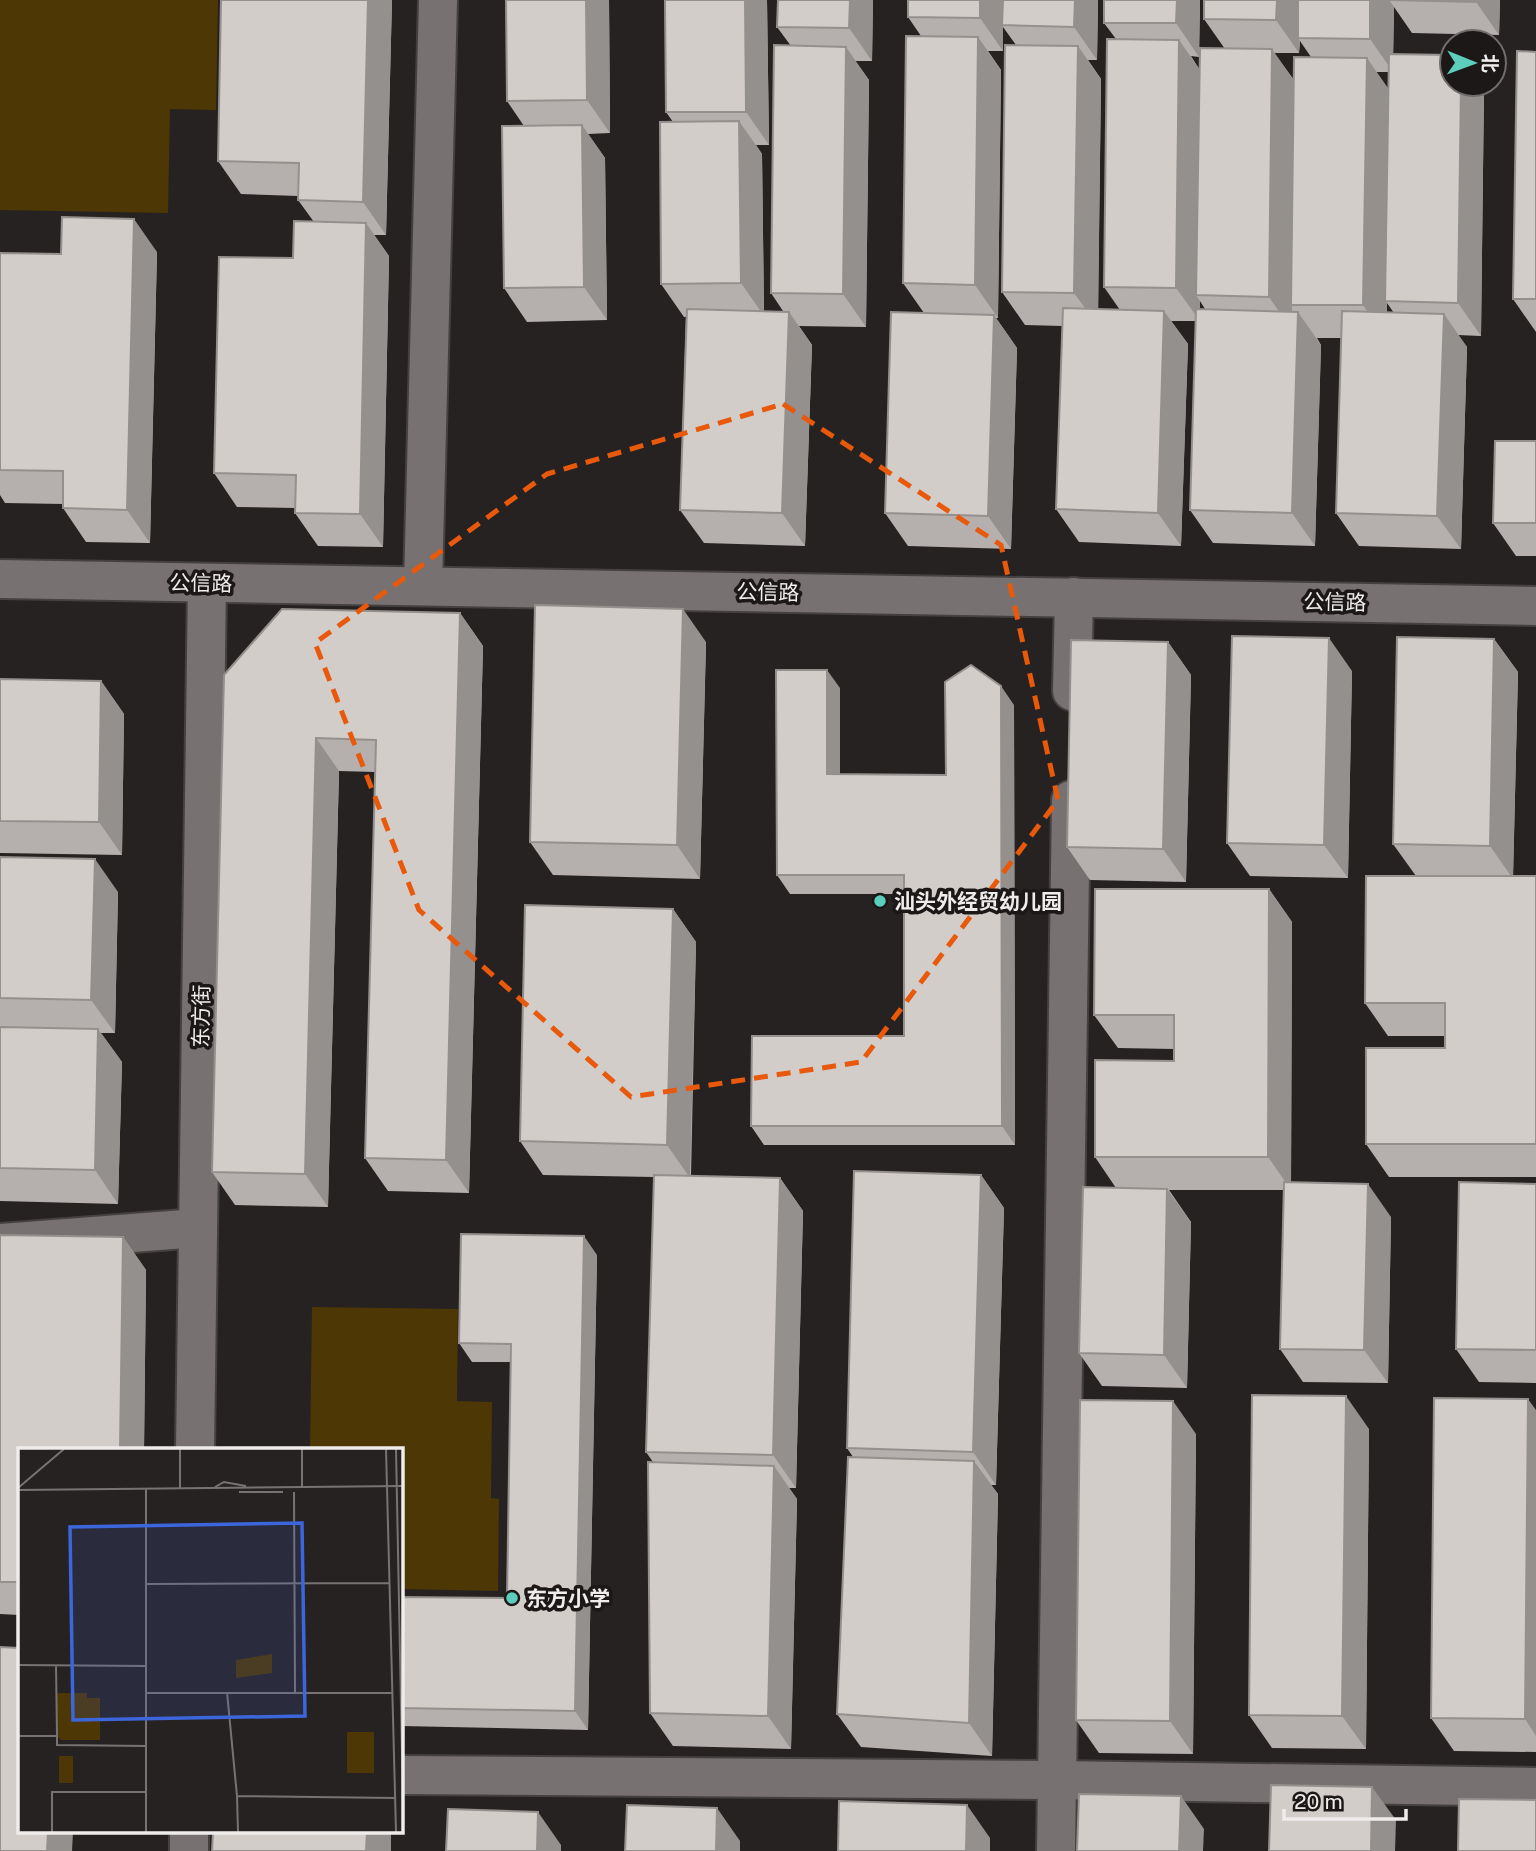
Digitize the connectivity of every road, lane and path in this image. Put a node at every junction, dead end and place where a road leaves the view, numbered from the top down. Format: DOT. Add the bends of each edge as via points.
graph roads {
  1 [pos="438,0"];
  2 [pos="0,579"];
  3 [pos="207,583"];
  4 [pos="423,586"];
  5 [pos="1074,597"];
  6 [pos="1536,606"];
  7 [pos="1072,722"];
  8 [pos="1071,764"];
  9 [pos="198,1228"];
  10 [pos="0,1243"];
  11 [pos="195,1448"];
  12 [pos="402,1775"];
  13 [pos="1057,1780"];
  14 [pos="1536,1787"];
  15 [pos="1056,1851"];
  1 -- 4 [label="street"];
  2 -- 3 [label="street, 公信路"];
  3 -- 4 [label="street, 公信路"];
  3 -- 9 [label="street, 东方街"];
  4 -- 5 [label="street, 公信路"];
  5 -- 6 [label="street, 公信路"];
  5 -- 7 [label="street"];
  8 -- 13 [label="street"];
  9 -- 10 [label="street"];
  9 -- 11 [label="street, 东方街"];
  12 -- 13 [label="street"];
  13 -- 14 [label="street"];
  13 -- 15 [label="street"];
}
